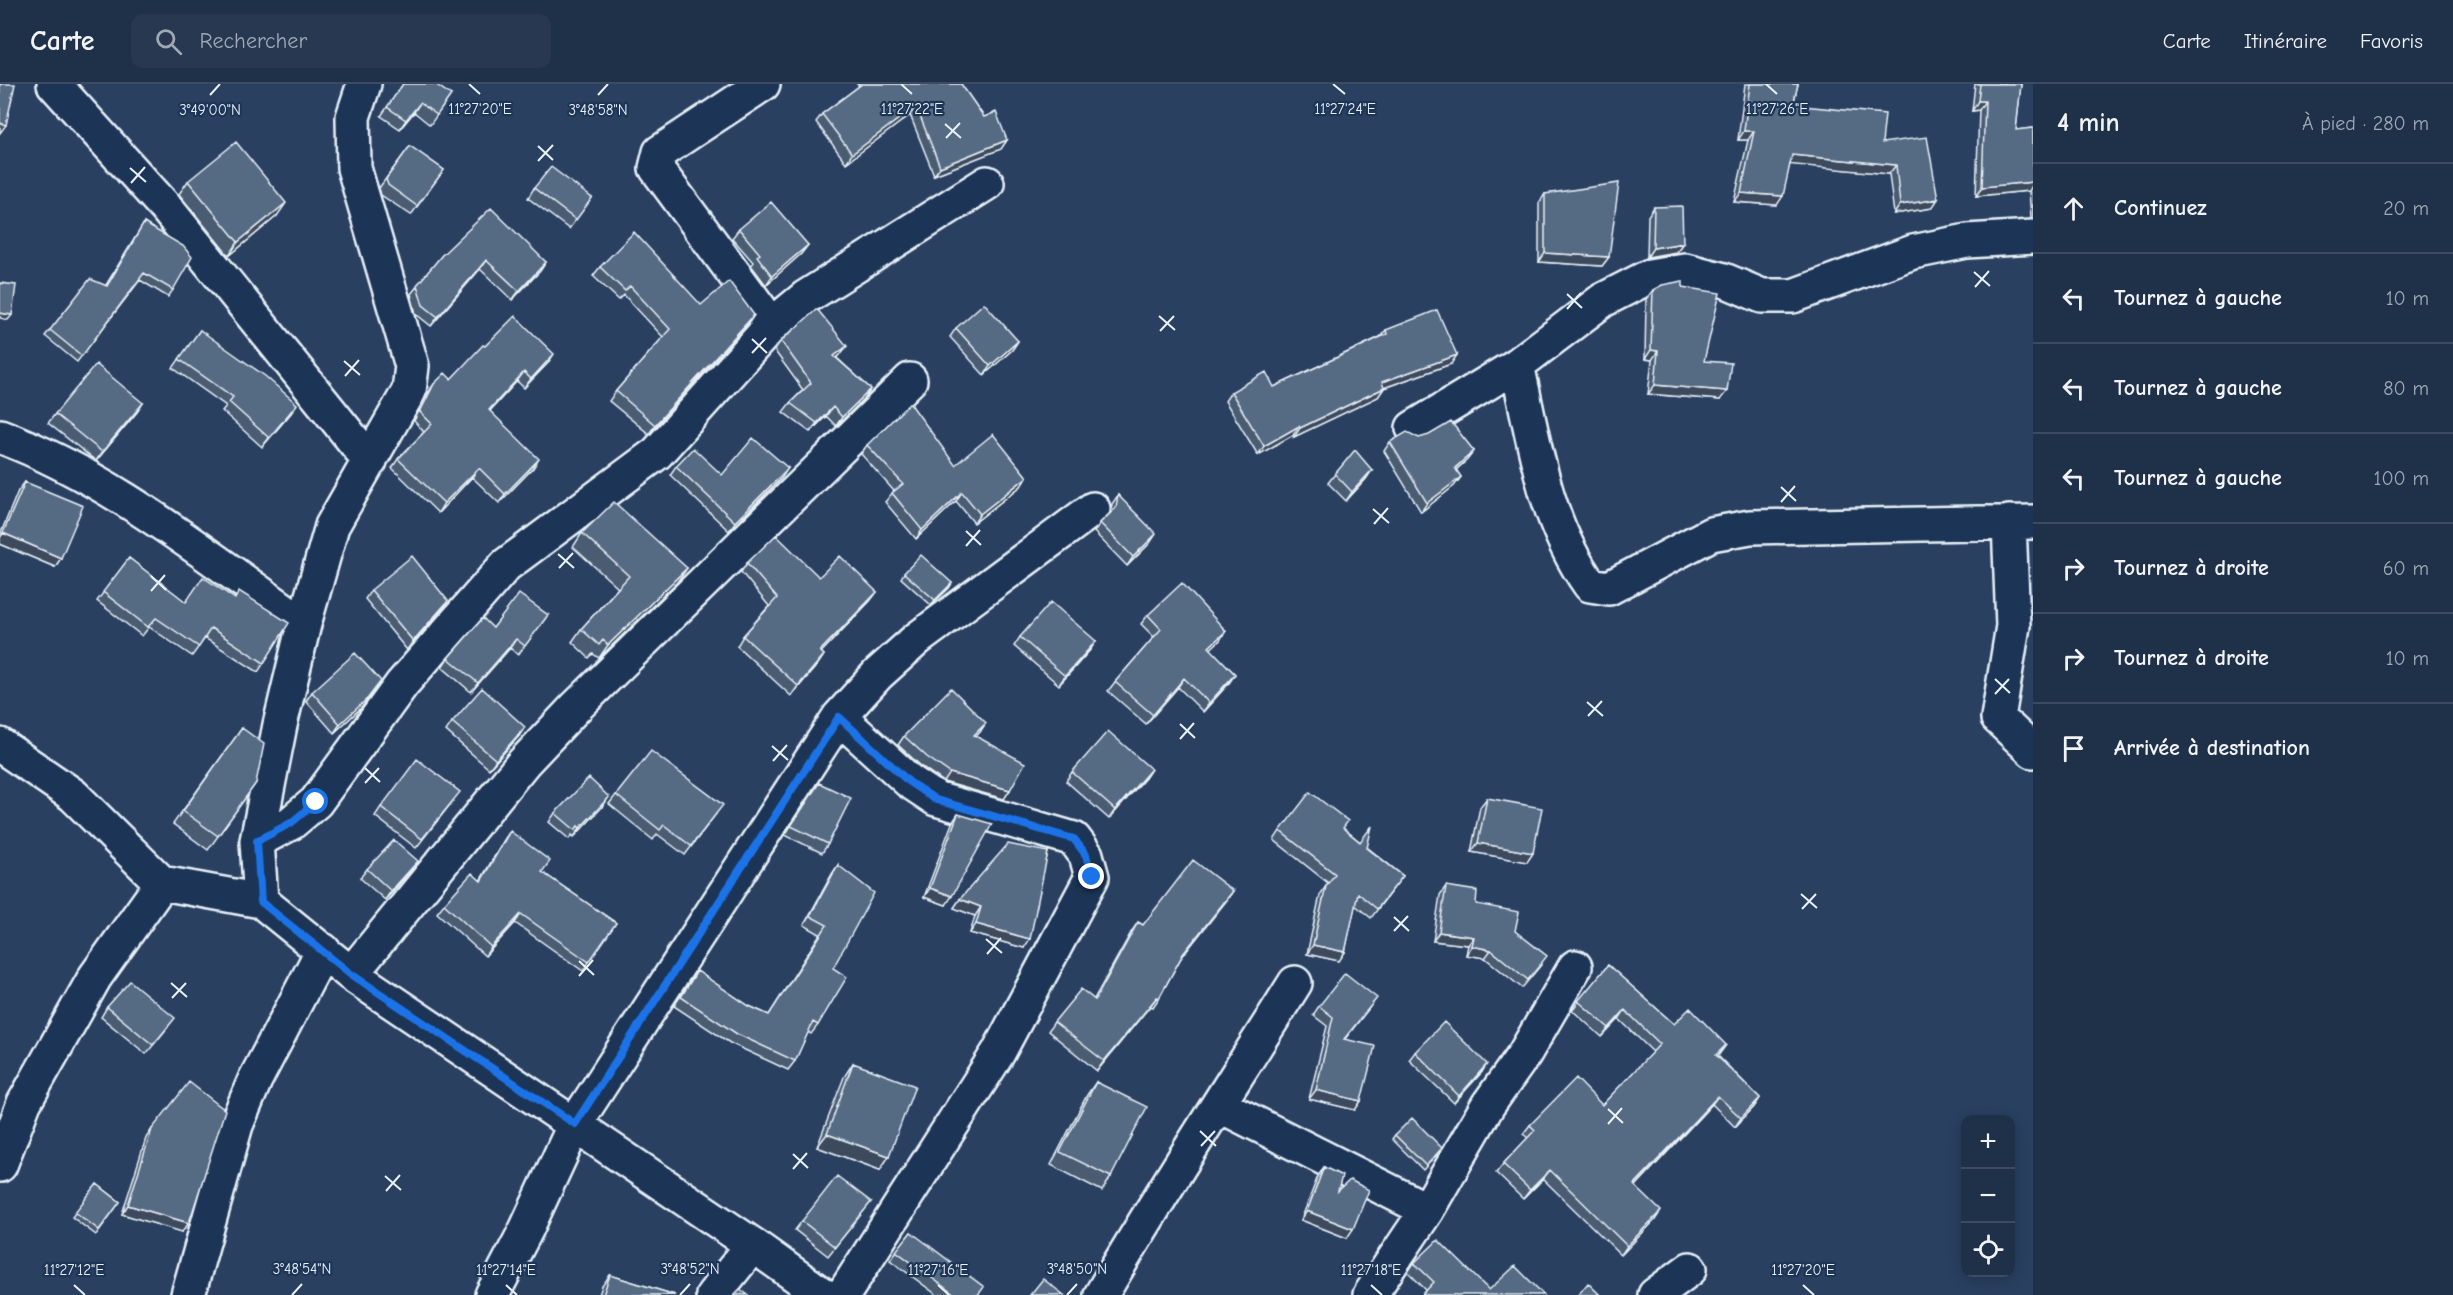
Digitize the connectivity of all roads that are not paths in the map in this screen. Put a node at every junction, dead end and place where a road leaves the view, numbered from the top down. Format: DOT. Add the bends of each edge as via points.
graph roads {
  1 [pos="54,84"];
  2 [pos="364,84"];
  3 [pos="762,84"];
  4 [pos="987,183"];
  5 [pos="2033,237"];
  6 [pos="772,325"];
  7 [pos="1517,364"];
  8 [pos="910,380"];
  9 [pos="1413,428"];
  10 [pos="0,436"];
  11 [pos="370,461"];
  12 [pos="1094,509"];
  13 [pos="2021,522"];
  14 [pos="304,624"];
  15 [pos="839,717"];
  16 [pos="0,746"];
  17 [pos="2033,751"];
  18 [pos="257,841"];
  19 [pos="162,883"];
  20 [pos="261,902"];
  21 [pos="323,950"];
  22 [pos="1575,967"];
  23 [pos="351,974"];
  24 [pos="1295,982"];
  25 [pos="1219,1105"];
  26 [pos="575,1124"];
  27 [pos="0,1164"];
  28 [pos="1427,1210"];
  29 [pos="753,1245"];
  30 [pos="1689,1269"];
  31 [pos="188,1295"];
  32 [pos="492,1295"];
  33 [pos="713,1295"];
  34 [pos="823,1295"];
  35 [pos="843,1295"];
  36 [pos="1101,1295"];
  37 [pos="1370,1295"];
  38 [pos="1655,1295"];
  1 -- 11 [label="street" via="167,209"];
  2 -- 11 [label="street" via="353,117 354,168 412,366 409,391"];
  3 -- 6 [label="street" via="660,152 656,168"];
  4 -- 6 [label="street" via="806,297"];
  5 -- 7 [label="street" via="1967,241 1913,252 1793,296 1762,296 1724,280 1685,270 1650,276 1603,300"];
  6 -- 18 [label="street" via="657,453 506,565 402,684 316,802 291,823"];
  7 -- 9 [label="street"];
  7 -- 13 [label="street" via="1546,495 1572,559 1590,585 1609,588 1711,534 1750,526"];
  8 -- 23 [label="street" via="524,762"];
  10 -- 14 [label="street" via="110,488"];
  11 -- 14 [label="street" via="332,526"];
  12 -- 15 [label="street" via="916,639"];
  13 -- 17 [label="street" via="2013,626 1998,718"];
  14 -- 18 [label="street"];
  15 -- 26 [label="street"];
  15 -- 35 [label="street" via="909,782 936,800 1074,839 1086,855 1092,877 998,1053"];
  16 -- 19 [label="street" via="73,795"];
  18 -- 20 [label="street"];
  19 -- 20 [label="street"];
  19 -- 27 [label="street" via="95,977 24,1103"];
  20 -- 21 [label="street"];
  21 -- 23 [label="street"];
  21 -- 31 [label="street" via="255,1080 236,1125"];
  22 -- 28 [label="street"];
  23 -- 26 [label="street"];
  24 -- 25 [label="street"];
  25 -- 28 [label="street"];
  25 -- 36 [label="street"];
  26 -- 29 [label="street"];
  26 -- 32 [label="street"];
  28 -- 37 [label="street"];
  29 -- 33 [label="street"];
  29 -- 34 [label="street"];
  30 -- 38 [label="street"];
}
